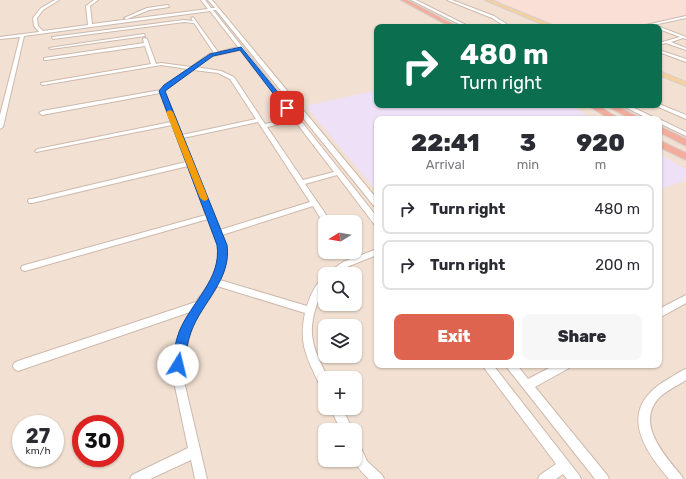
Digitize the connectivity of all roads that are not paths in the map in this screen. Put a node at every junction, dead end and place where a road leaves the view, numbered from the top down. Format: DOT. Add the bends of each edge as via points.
graph roads {
  1 [pos="57,0"];
  2 [pos="85,0"];
  3 [pos="95,0"];
  4 [pos="164,0"];
  5 [pos="203,0"];
  6 [pos="210,0"];
  7 [pos="413,0"];
  8 [pos="449,0"];
  9 [pos="481,0"];
  10 [pos="487,0"];
  11 [pos="401,2"];
  12 [pos="168,6"];
  13 [pos="218,9"];
  14 [pos="211,10"];
  15 [pos="162,12"];
  16 [pos="191,14"];
  17 [pos="172,15"];
  18 [pos="164,16"];
  19 [pos="686,18"];
  20 [pos="119,22"];
  21 [pos="195,22"];
  22 [pos="168,23"];
  23 [pos="439,24"];
  24 [pos="449,24"];
  25 [pos="462,24"];
  26 [pos="504,24"];
  27 [pos="540,24"];
  28 [pos="547,24"];
  29 [pos="654,24"];
  30 [pos="662,25"];
  31 [pos="90,26"];
  32 [pos="141,26"];
  33 [pos="662,29"];
  34 [pos="42,32"];
  35 [pos="22,35"];
  36 [pos="144,35"];
  37 [pos="685,37"];
  38 [pos="0,38"];
  39 [pos="53,38"];
  40 [pos="666,42"];
  41 [pos="662,43"];
  42 [pos="147,44"];
  43 [pos="51,48"];
  44 [pos="241,48"];
  45 [pos="686,49"];
  46 [pos="662,52"];
  47 [pos="216,53"];
  48 [pos="46,59"];
  49 [pos="258,59"];
  50 [pos="250,61"];
  51 [pos="686,61"];
  52 [pos="154,65"];
  53 [pos="192,68"];
  54 [pos="662,71"];
  55 [pos="662,74"];
  56 [pos="686,81"];
  57 [pos="43,84"];
  58 [pos="686,84"];
  59 [pos="162,91"];
  60 [pos="662,107"];
  61 [pos="596,108"];
  62 [pos="615,108"];
  63 [pos="630,108"];
  64 [pos="42,113"];
  65 [pos="611,116"];
  66 [pos="632,116"];
  67 [pos="648,116"];
  68 [pos="686,117"];
  69 [pos="296,119"];
  70 [pos="259,120"];
  71 [pos="662,122"];
  72 [pos="174,123"];
  73 [pos="264,126"];
  74 [pos="0,127"];
  75 [pos="662,131"];
  76 [pos="686,134"];
  77 [pos="179,137"];
  78 [pos="686,143"];
  79 [pos="662,145"];
  80 [pos="38,151"];
  81 [pos="686,157"];
  82 [pos="190,163"];
  83 [pos="338,173"];
  84 [pos="301,183"];
  85 [pos="374,200"];
  86 [pos="32,201"];
  87 [pos="314,203"];
  88 [pos="322,215"];
  89 [pos="211,216"];
  90 [pos="374,218"];
  91 [pos="218,234"];
  92 [pos="374,253"];
  93 [pos="342,267"];
  94 [pos="25,268"];
  95 [pos="215,282"];
  96 [pos="318,291"];
  97 [pos="686,299"];
  98 [pos="200,305"];
  99 [pos="311,311"];
  100 [pos="662,312"];
  101 [pos="18,366"];
  102 [pos="489,368"];
  103 [pos="512,368"];
  104 [pos="560,368"];
  105 [pos="319,371"];
  106 [pos="686,374"];
  107 [pos="527,386"];
  108 [pos="194,452"];
  109 [pos="362,463"];
  110 [pos="565,466"];
  111 [pos="136,479"];
  112 [pos="200,479"];
  113 [pos="378,479"];
  114 [pos="544,479"];
  115 [pos="575,479"];
  116 [pos="604,479"];
  117 [pos="677,479"];
  1 -- 34 [label="street" via="42,9 35,18 36,26"];
  2 -- 3 [label="street"];
  3 -- 31 [label="street" via="88,6"];
  4 -- 12 [label="street"];
  5 -- 14 [label="street"];
  6 -- 13 [label="street"];
  7 -- 25 [label="street"];
  8 -- 26 [label="street"];
  9 -- 27 [label="main road"];
  10 -- 28 [label="main road"];
  11 -- 23 [label="highway"];
  11 -- 24 [label="highway"];
  12 -- 17 [label="street"];
  12 -- 20 [label="street" via="145,10"];
  13 -- 14 [label="street"];
  13 -- 49 [label="street"];
  14 -- 17 [label="street"];
  14 -- 44 [label="street"];
  15 -- 18 [label="street"];
  16 -- 21 [label="street"];
  17 -- 18 [label="street"];
  18 -- 20 [label="street"];
  18 -- 22 [label="street"];
  19 -- 29 [label="street"];
  19 -- 30 [label="street"];
  20 -- 31 [label="street"];
  21 -- 22 [label="street"];
  21 -- 47 [label="street"];
  22 -- 32 [label="street"];
  31 -- 34 [label="street"];
  32 -- 36 [label="street"];
  32 -- 39 [label="street"];
  33 -- 37 [label="street"];
  34 -- 35 [label="street"];
  35 -- 38 [label="street"];
  35 -- 74 [label="street"];
  36 -- 42 [label="street"];
  36 -- 43 [label="street"];
  37 -- 40 [label="street"];
  40 -- 41 [label="street"];
  40 -- 45 [label="street"];
  42 -- 48 [label="street"];
  42 -- 52 [label="street"];
  44 -- 47 [label="street"];
  44 -- 50 [label="street"];
  46 -- 51 [label="street"];
  47 -- 53 [label="street"];
  49 -- 50 [label="street"];
  49 -- 85 [label="street"];
  50 -- 69 [label="street"];
  52 -- 53 [label="street" via="168,64"];
  52 -- 57 [label="street"];
  53 -- 59 [label="street"];
  53 -- 70 [label="street" via="230,76"];
  54 -- 56 [label="main road"];
  55 -- 58 [label="main road"];
  59 -- 64 [label="street"];
  59 -- 72 [label="street"];
  60 -- 68 [label="street"];
  61 -- 65 [label="highway"];
  62 -- 66 [label="highway"];
  63 -- 67 [label="street"];
  69 -- 73 [label="street"];
  69 -- 83 [label="street"];
  70 -- 73 [label="street"];
  70 -- 77 [label="street"];
  71 -- 76 [label="street"];
  72 -- 77 [label="street"];
  72 -- 80 [label="street"];
  73 -- 84 [label="street"];
  75 -- 78 [label="highway"];
  77 -- 82 [label="street"];
  79 -- 81 [label="highway"];
  82 -- 86 [label="street"];
  82 -- 89 [label="street"];
  83 -- 84 [label="street"];
  83 -- 90 [label="street"];
  84 -- 87 [label="street"];
  87 -- 88 [label="street"];
  87 -- 91 [label="street"];
  89 -- 91 [label="street"];
  89 -- 94 [label="street"];
  91 -- 95 [label="street" via="223,259"];
  92 -- 93 [label="street"];
  95 -- 98 [label="street"];
  95 -- 99 [label="street"];
  96 -- 99 [label="street"];
  97 -- 100 [label="street"];
  98 -- 101 [label="street"];
  98 -- 108 [label="street" via="184,333 178,365 178,377"];
  99 -- 105 [label="street" via="308,326 309,350"];
  102 -- 110 [label="street"];
  103 -- 107 [label="street"];
  104 -- 107 [label="street"];
  106 -- 117 [label="street" via="653,395 645,407 644,424 651,444"];
  107 -- 116 [label="street"];
  108 -- 111 [label="street"];
  108 -- 112 [label="street"];
  109 -- 113 [label="street"];
  110 -- 114 [label="street"];
  110 -- 115 [label="street"];
}
